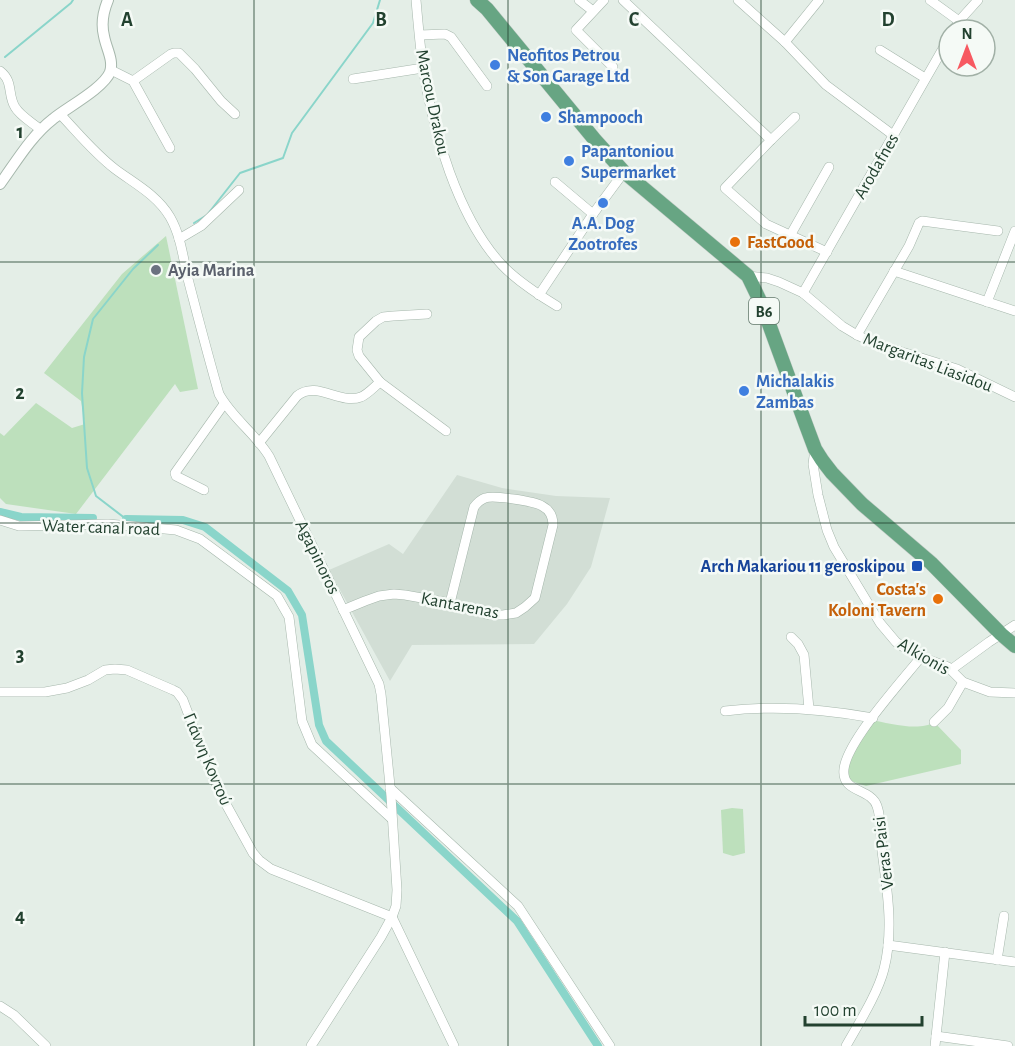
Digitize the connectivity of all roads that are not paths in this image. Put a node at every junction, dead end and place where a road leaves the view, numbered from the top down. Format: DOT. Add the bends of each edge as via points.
graph roads {
  1 [pos="108,0"];
  2 [pos="416,0"];
  3 [pos="477,0"];
  4 [pos="579,0"];
  5 [pos="604,0"];
  6 [pos="623,0"];
  7 [pos="738,0"];
  8 [pos="819,0"];
  9 [pos="930,0"];
  10 [pos="978,0"];
  11 [pos="593,11"];
  12 [pos="955,18"];
  13 [pos="962,18"];
  14 [pos="420,35"];
  15 [pos="785,42"];
  16 [pos="880,50"];
  17 [pos="937,59"];
  18 [pos="613,67"];
  19 [pos="423,68"];
  20 [pos="111,70"];
  21 [pos="0,71"];
  22 [pos="353,78"];
  23 [pos="926,78"];
  24 [pos="133,81"];
  25 [pos="487,86"];
  26 [pos="60,114"];
  27 [pos="235,114"];
  28 [pos="795,117"];
  29 [pos="41,130"];
  30 [pos="893,135"];
  31 [pos="771,140"];
  32 [pos="170,148"];
  33 [pos="829,167"];
  34 [pos="624,172"];
  35 [pos="555,182"];
  36 [pos="0,184"];
  37 [pos="239,190"];
  38 [pos="592,214"];
  39 [pos="998,231"];
  40 [pos="1015,231"];
  41 [pos="791,234"];
  42 [pos="179,239"];
  43 [pos="1012,244"];
  44 [pos="827,252"];
  45 [pos="894,271"];
  46 [pos="748,276"];
  47 [pos="802,293"];
  48 [pos="539,295"];
  49 [pos="987,302"];
  50 [pos="557,306"];
  51 [pos="1015,311"];
  52 [pos="427,315"];
  53 [pos="857,335"];
  54 [pos="380,382"];
  55 [pos="1015,397"];
  56 [pos="224,404"];
  57 [pos="446,431"];
  58 [pos="260,443"];
  59 [pos="815,449"];
  60 [pos="204,490"];
  61 [pos="0,520"];
  62 [pos="450,603"];
  63 [pos="343,610"];
  64 [pos="1015,625"];
  65 [pos="1001,634"];
  66 [pos="791,638"];
  67 [pos="1015,646"];
  68 [pos="921,657"];
  69 [pos="951,669"];
  70 [pos="963,682"];
  71 [pos="0,692"];
  72 [pos="1015,693"];
  73 [pos="809,709"];
  74 [pos="725,711"];
  75 [pos="873,718"];
  76 [pos="934,722"];
  77 [pos="391,792"];
  78 [pos="392,816"];
  79 [pos="1004,916"];
  80 [pos="393,917"];
  81 [pos="888,945"];
  82 [pos="945,952"];
  83 [pos="998,960"];
  84 [pos="1015,962"];
  85 [pos="0,1006"];
  86 [pos="936,1041"];
  87 [pos="46,1046"];
  88 [pos="311,1046"];
  89 [pos="454,1046"];
  90 [pos="610,1046"];
  91 [pos="846,1046"];
  92 [pos="1008,1046"];
  1 -- 20 [label="street" via="103,34"];
  2 -- 14 [label="street, Marcou Drakou"];
  3 -- 34 [label="main road, B6"];
  4 -- 11 [label="street"];
  5 -- 11 [label="street"];
  6 -- 31 [label="street"];
  7 -- 15 [label="street"];
  8 -- 15 [label="street"];
  9 -- 12 [label="street"];
  10 -- 13 [label="street"];
  11 -- 18 [label="street" via="576,30"];
  14 -- 19 [label="street, Marcou Drakou"];
  14 -- 25 [label="street" via="451,37"];
  15 -- 30 [label="street" via="826,85"];
  16 -- 23 [label="street"];
  17 -- 23 [label="street, Arodafnes"];
  19 -- 22 [label="street"];
  19 -- 48 [label="street, Marcou Drakou" via="439,144 474,228 503,267"];
  20 -- 24 [label="street"];
  20 -- 26 [label="street" via="105,81"];
  21 -- 29 [label="street" via="7,78 16,109"];
  23 -- 30 [label="street, Arodafnes"];
  24 -- 27 [label="street" via="176,52"];
  24 -- 32 [label="street"];
  26 -- 29 [label="street"];
  26 -- 42 [label="street, Agapinoros" via="95,152 157,200"];
  28 -- 31 [label="street"];
  29 -- 36 [label="street"];
  30 -- 44 [label="street, Arodafnes"];
  31 -- 41 [label="street" via="725,188 766,224"];
  33 -- 41 [label="street"];
  34 -- 38 [label="street"];
  34 -- 46 [label="main road, B6"];
  35 -- 38 [label="street"];
  37 -- 42 [label="street" via="201,226"];
  38 -- 48 [label="street"];
  39 -- 45 [label="street" via="922,221"];
  40 -- 43 [label="street"];
  41 -- 44 [label="street"];
  42 -- 56 [label="street, Agapinoros"];
  43 -- 49 [label="street"];
  44 -- 47 [label="street, Arodafnes"];
  45 -- 49 [label="street"];
  45 -- 53 [label="street"];
  46 -- 47 [label="street, Margaritas Liasidou" via="767,278"];
  46 -- 59 [label="main road, B6"];
  47 -- 53 [label="street, Margaritas Liasidou"];
  48 -- 50 [label="street, Marcou Drakou"];
  49 -- 51 [label="street"];
  52 -- 54 [label="street" via="383,317 359,337 359,356"];
  53 -- 55 [label="street, Margaritas Liasidou" via="957,369"];
  54 -- 57 [label="street"];
  54 -- 58 [label="street" via="356,398 316,390 301,393"];
  56 -- 58 [label="street, Agapinoros"];
  56 -- 60 [label="street" via="175,473"];
  58 -- 63 [label="street, Agapinoros"];
  59 -- 65 [label="main road, B6" via="862,504 931,563"];
  59 -- 68 [label="street, Alkionis" via="813,465 818,495 834,548 880,623 896,642"];
  61 -- 78 [label="street, Water canal road" via="19,526 108,524 176,530 200,538 277,596 289,617 302,721 312,745"];
  62 -- 62 [label="street, Kantarenas" via="503,615 516,613 535,598 553,525 549,511 538,504 495,496 482,498 474,507"];
  62 -- 63 [label="street, Kantarenas" via="394,594"];
  63 -- 77 [label="street, Agapinoros" via="379,684"];
  64 -- 65 [label="street"];
  65 -- 67 [label="main road, B6"];
  65 -- 69 [label="street"];
  66 -- 73 [label="street" via="804,655"];
  68 -- 69 [label="street, Alkionis"];
  68 -- 75 [label="street, Veras Paisi"];
  69 -- 70 [label="street, Alkionis"];
  70 -- 72 [label="street, Alkionis" via="990,692"];
  70 -- 76 [label="street" via="948,708"];
  71 -- 80 [label="street, Γιάννη Κοντού" via="67,688 115,669 127,670 177,692 222,797 259,861"];
  73 -- 74 [label="street"];
  73 -- 75 [label="street"];
  75 -- 81 [label="street, Veras Paisi" via="855,742 843,771 849,785 869,795 879,813 888,896"];
  77 -- 78 [label="street, Agapinoros"];
  77 -- 90 [label="street" via="518,906"];
  78 -- 80 [label="street, Agapinoros" via="397,890"];
  79 -- 83 [label="street"];
  80 -- 88 [label="street, Agapinoros"];
  80 -- 89 [label="street"];
  81 -- 82 [label="street"];
  81 -- 91 [label="street, Veras Paisi" via="879,984"];
  82 -- 83 [label="street"];
  82 -- 86 [label="street"];
  83 -- 84 [label="street"];
  85 -- 87 [label="street"];
  86 -- 92 [label="street"];
}
